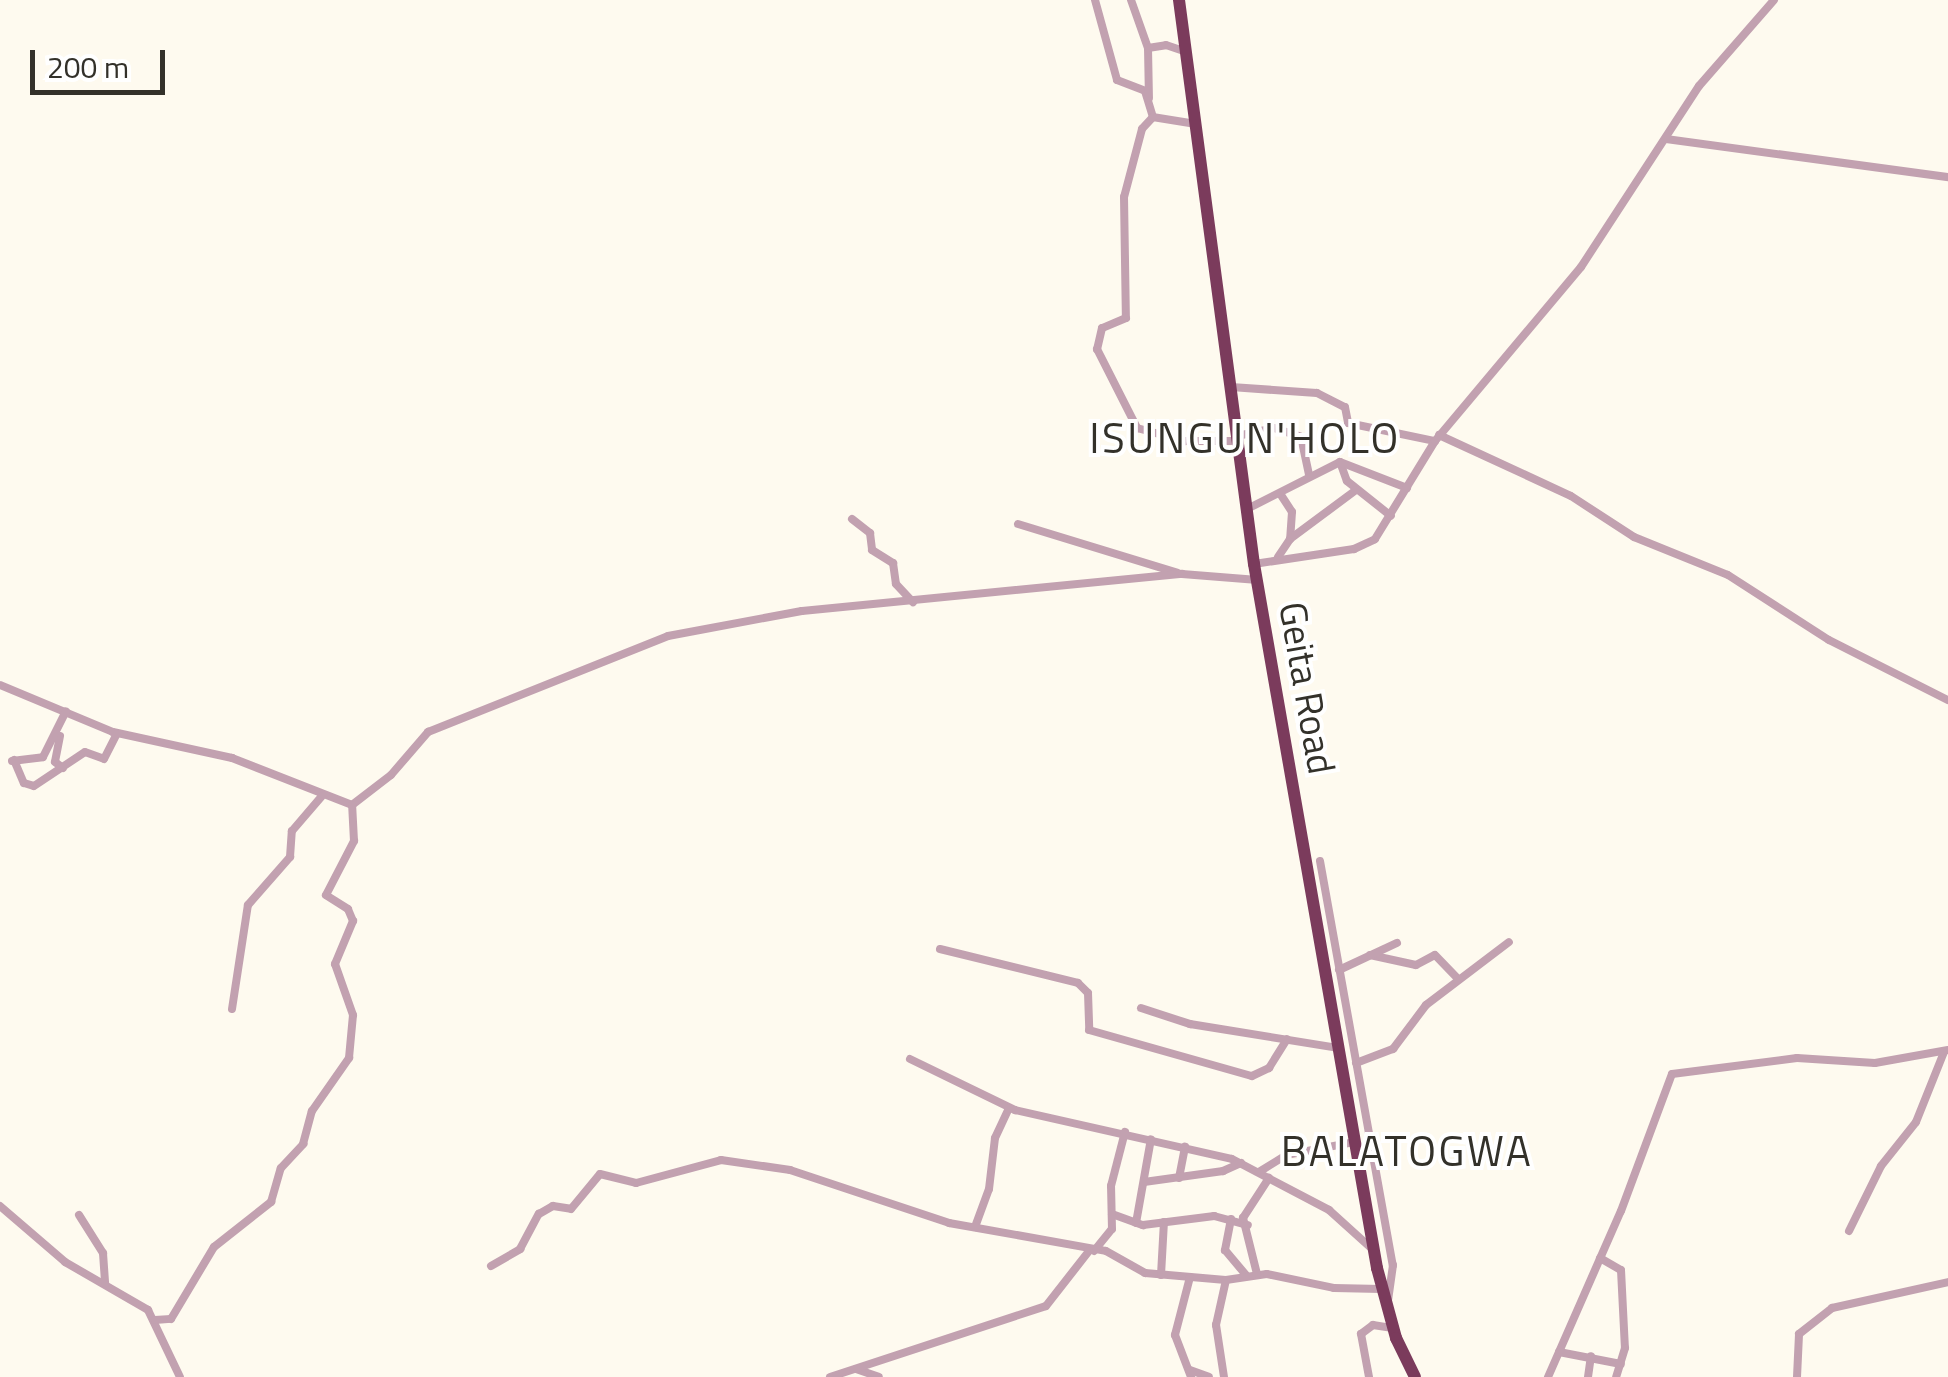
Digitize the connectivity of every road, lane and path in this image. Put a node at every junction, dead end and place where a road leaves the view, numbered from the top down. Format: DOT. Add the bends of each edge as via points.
graph roads {
  1 [pos="1096,0"];
  2 [pos="1131,0"];
  3 [pos="1178,0"];
  4 [pos="1774,0"];
  5 [pos="1148,48"];
  6 [pos="1186,52"];
  7 [pos="1149,100"];
  8 [pos="1153,117"];
  9 [pos="1196,124"];
  10 [pos="1666,139"];
  11 [pos="1948,176"];
  12 [pos="1231,388"];
  13 [pos="1238,438"];
  14 [pos="1437,438"];
  15 [pos="1340,462"];
  16 [pos="1309,476"];
  17 [pos="1407,488"];
  18 [pos="1356,490"];
  19 [pos="1281,494"];
  20 [pos="1247,509"];
  21 [pos="1391,516"];
  22 [pos="852,518"];
  23 [pos="1018,524"];
  24 [pos="1290,539"];
  25 [pos="1278,557"];
  26 [pos="1254,564"];
  27 [pos="1182,574"];
  28 [pos="1258,580"];
  29 [pos="913,602"];
  30 [pos="0,685"];
  31 [pos="1948,700"];
  32 [pos="62,710"];
  33 [pos="62,724"];
  34 [pos="116,734"];
  35 [pos="64,768"];
  36 [pos="321,797"];
  37 [pos="352,805"];
  38 [pos="1320,861"];
  39 [pos="1509,942"];
  40 [pos="1397,943"];
  41 [pos="940,949"];
  42 [pos="1370,956"];
  43 [pos="1339,970"];
  44 [pos="1458,980"];
  45 [pos="1141,1008"];
  46 [pos="232,1009"];
  47 [pos="1287,1039"];
  48 [pos="1339,1048"];
  49 [pos="1947,1051"];
  50 [pos="910,1059"];
  51 [pos="1356,1062"];
  52 [pos="1009,1108"];
  53 [pos="1124,1132"];
  54 [pos="1151,1139"];
  55 [pos="1354,1142"];
  56 [pos="1185,1147"];
  57 [pos="1241,1163"];
  58 [pos="1259,1172"];
  59 [pos="1178,1178"];
  60 [pos="1269,1178"];
  61 [pos="1144,1182"];
  62 [pos="0,1206"];
  63 [pos="1112,1214"];
  64 [pos="80,1216"];
  65 [pos="1231,1219"];
  66 [pos="1164,1222"];
  67 [pos="1136,1224"];
  68 [pos="1248,1225"];
  69 [pos="976,1227"];
  70 [pos="1849,1231"];
  71 [pos="1092,1250"];
  72 [pos="1374,1256"];
  73 [pos="1600,1258"];
  74 [pos="491,1266"];
  75 [pos="1161,1275"];
  76 [pos="1252,1275"];
  77 [pos="1190,1277"];
  78 [pos="1226,1280"];
  79 [pos="1948,1282"];
  80 [pos="105,1284"];
  81 [pos="1381,1289"];
  82 [pos="1387,1310"];
  83 [pos="155,1320"];
  84 [pos="1393,1328"];
  85 [pos="1558,1352"];
  86 [pos="1591,1356"];
  87 [pos="1621,1364"];
  88 [pos="856,1370"];
  89 [pos="1549,1373"];
  90 [pos="1190,1374"];
  91 [pos="180,1377"];
  92 [pos="830,1377"];
  93 [pos="879,1377"];
  94 [pos="1218,1377"];
  95 [pos="1369,1377"];
  96 [pos="1416,1377"];
  97 [pos="1562,1377"];
  98 [pos="1588,1377"];
  99 [pos="1616,1377"];
  100 [pos="1798,1377"];
  1 -- 7 [label="street" via="1116,80 1143,88"];
  2 -- 5 [label="street"];
  3 -- 6 [label="highway, Geita Road"];
  4 -- 10 [label="street" via="1700,86"];
  5 -- 6 [label="street"];
  5 -- 7 [label="street"];
  6 -- 9 [label="highway, Geita Road"];
  7 -- 8 [label="street"];
  8 -- 9 [label="street"];
  8 -- 13 [label="street" via="1142,129 1125,189 1126,318 1100,330 1097,354 1114,373 1131,422 1142,431 1185,440"];
  9 -- 12 [label="highway, Geita Road"];
  10 -- 11 [label="street"];
  10 -- 14 [label="street" via="1581,267"];
  12 -- 13 [label="highway, Geita Road"];
  12 -- 14 [label="street" via="1318,393 1345,407 1352,424"];
  13 -- 16 [label="street" via="1274,428 1301,437"];
  13 -- 20 [label="highway, Geita Road"];
  14 -- 17 [label="street"];
  14 -- 31 [label="street" via="1728,575 1828,640"];
  15 -- 16 [label="street"];
  15 -- 17 [label="street"];
  15 -- 18 [label="street"];
  16 -- 19 [label="street"];
  17 -- 21 [label="street"];
  18 -- 21 [label="street"];
  18 -- 24 [label="street"];
  19 -- 20 [label="street"];
  19 -- 24 [label="street" via="1292,512"];
  20 -- 26 [label="highway, Geita Road"];
  21 -- 25 [label="street" via="1362,547"];
  22 -- 29 [label="street" via="870,533 872,550 893,563 896,584"];
  23 -- 27 [label="street"];
  24 -- 25 [label="street"];
  25 -- 26 [label="street"];
  26 -- 28 [label="highway, Geita Road"];
  27 -- 28 [label="street"];
  27 -- 29 [label="street"];
  28 -- 48 [label="highway, Geita Road"];
  29 -- 37 [label="street" via="775,614 628,649 428,732 390,776"];
  30 -- 32 [label="street"];
  32 -- 33 [label="street"];
  32 -- 34 [label="street"];
  33 -- 35 [label="street" via="55,762"];
  33 -- 35 [label="street" via="43,757 12,761 30,786"];
  34 -- 35 [label="street" via="104,759 86,752"];
  34 -- 36 [label="street" via="232,758"];
  36 -- 37 [label="street"];
  36 -- 46 [label="street" via="292,830 290,857 248,905"];
  37 -- 83 [label="street" via="354,841 326,895 354,921 336,964 353,1015 349,1058 312,1112 303,1144 281,1168 272,1202 214,1246 171,1320"];
  38 -- 43 [label="street"];
  39 -- 44 [label="street"];
  40 -- 42 [label="street"];
  41 -- 47 [label="street" via="1078,983 1088,993 1089,1030 1252,1076 1268,1068"];
  42 -- 43 [label="street"];
  42 -- 44 [label="street" via="1416,966 1435,955"];
  43 -- 51 [label="street"];
  44 -- 51 [label="street" via="1426,1005 1393,1048"];
  45 -- 47 [label="street" via="1190,1024"];
  47 -- 48 [label="street"];
  48 -- 55 [label="highway, Geita Road"];
  49 -- 70 [label="street" via="1916,1122 1888,1154"];
  49 -- 73 [label="street" via="1875,1063 1797,1058 1672,1074"];
  50 -- 52 [label="street"];
  51 -- 82 [label="street" via="1392,1265"];
  52 -- 53 [label="street"];
  52 -- 69 [label="street" via="994,1138 989,1189"];
  53 -- 54 [label="street"];
  53 -- 63 [label="street"];
  54 -- 56 [label="street"];
  54 -- 61 [label="street"];
  55 -- 58 [label="street" via="1286,1155"];
  55 -- 72 [label="highway, Geita Road"];
  56 -- 57 [label="street"];
  56 -- 59 [label="street"];
  57 -- 58 [label="street"];
  57 -- 59 [label="street"];
  58 -- 60 [label="street"];
  59 -- 61 [label="street"];
  60 -- 68 [label="street" via="1243,1218"];
  60 -- 72 [label="street" via="1350,1225"];
  61 -- 67 [label="street"];
  62 -- 80 [label="street" via="45,1248"];
  63 -- 67 [label="street"];
  63 -- 71 [label="street" via="1112,1229"];
  64 -- 80 [label="street" via="104,1257"];
  65 -- 66 [label="street"];
  65 -- 68 [label="street"];
  65 -- 76 [label="street" via="1225,1250"];
  66 -- 67 [label="street"];
  66 -- 75 [label="street"];
  68 -- 76 [label="street"];
  69 -- 71 [label="street"];
  69 -- 74 [label="street" via="781,1168 720,1160 632,1184 600,1174 571,1209 553,1206 539,1214 520,1249"];
  71 -- 75 [label="street"];
  71 -- 88 [label="street" via="1046,1306"];
  72 -- 81 [label="highway, Geita Road"];
  73 -- 85 [label="street"];
  73 -- 87 [label="street" via="1622,1270"];
  75 -- 77 [label="street"];
  76 -- 78 [label="street"];
  76 -- 81 [label="street"];
  77 -- 78 [label="street"];
  77 -- 90 [label="street" via="1175,1335"];
  78 -- 94 [label="street" via="1216,1325"];
  79 -- 100 [label="street" via="1832,1308 1799,1334"];
  80 -- 83 [label="street"];
  81 -- 82 [label="highway, Geita Road"];
  82 -- 84 [label="highway, Geita Road"];
  83 -- 91 [label="street"];
  84 -- 95 [label="street" via="1373,1325 1361,1334"];
  84 -- 96 [label="highway, Geita Road"];
  85 -- 86 [label="street"];
  85 -- 89 [label="street"];
  86 -- 87 [label="street"];
  86 -- 98 [label="street"];
  87 -- 99 [label="street"];
  88 -- 92 [label="street"];
  88 -- 93 [label="street"];
  89 -- 97 [label="street"];
  90 -- 94 [label="street"];
}
